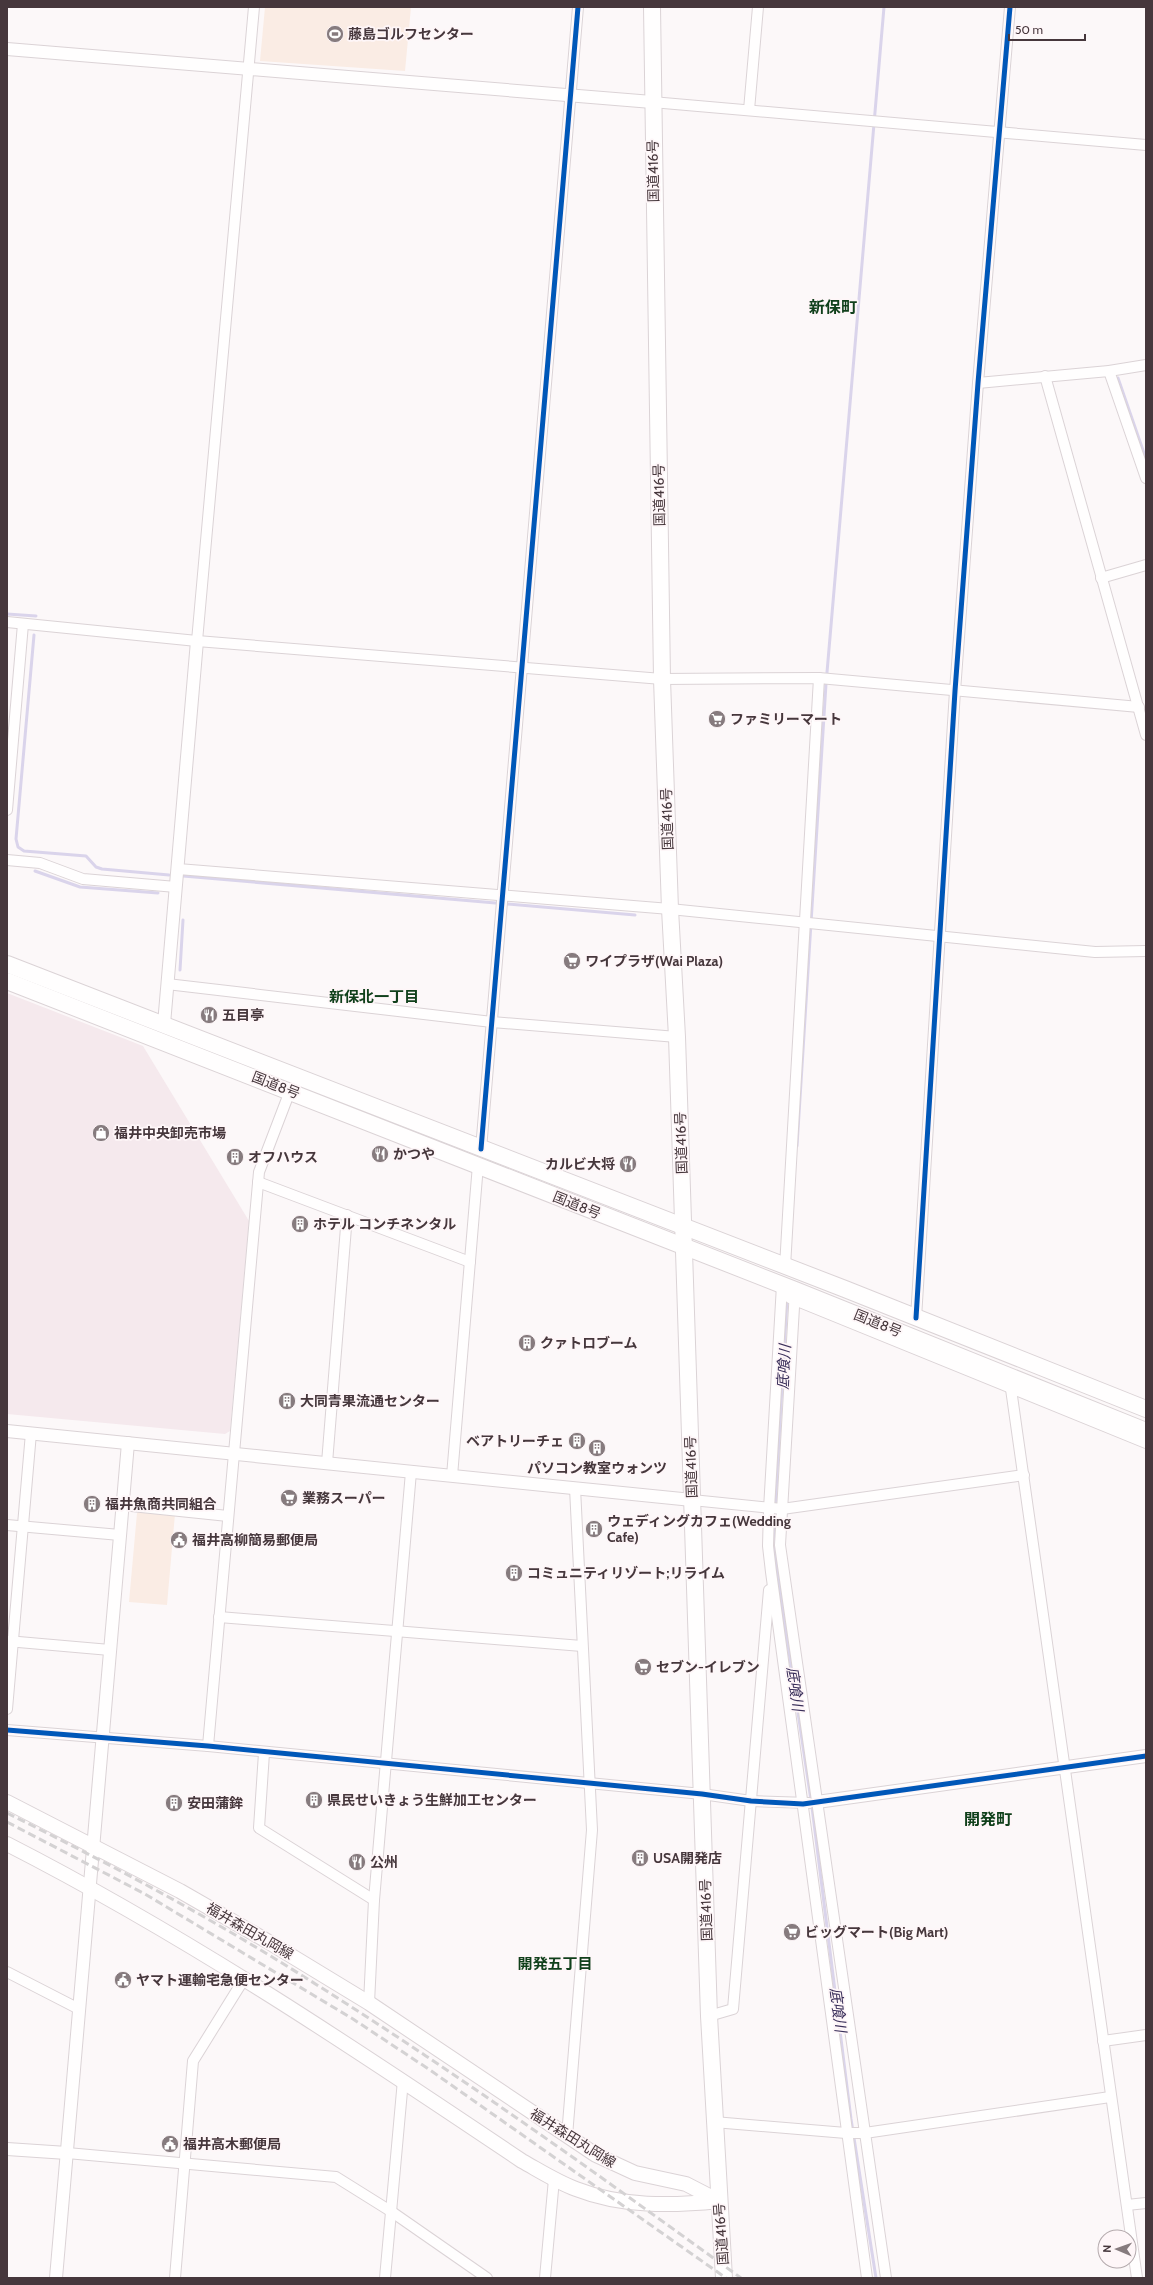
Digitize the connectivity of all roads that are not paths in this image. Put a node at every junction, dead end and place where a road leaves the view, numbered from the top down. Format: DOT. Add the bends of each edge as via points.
graph roads {
  1 [pos="254,7"];
  2 [pos="578,7"];
  3 [pos="652,7"];
  4 [pos="758,7"];
  5 [pos="1010,7"];
  6 [pos="7,49"];
  7 [pos="248,69"];
  8 [pos="571,95"];
  9 [pos="652,102"];
  10 [pos="749,110"];
  11 [pos="999,132"];
  12 [pos="1146,145"];
  13 [pos="1146,365"];
  14 [pos="1109,371"];
  15 [pos="1045,376"];
  16 [pos="978,383"];
  17 [pos="1146,478"];
  18 [pos="1146,565"];
  19 [pos="1101,578"];
  20 [pos="7,622"];
  21 [pos="23,624"];
  22 [pos="197,641"];
  23 [pos="524,668"];
  24 [pos="819,678"];
  25 [pos="662,680"];
  26 [pos="955,692"];
  27 [pos="1139,707"];
  28 [pos="1146,735"];
  29 [pos="7,810"];
  30 [pos="7,860"];
  31 [pos="178,869"];
  32 [pos="176,886"];
  33 [pos="504,896"];
  34 [pos="670,909"];
  35 [pos="804,923"];
  36 [pos="940,937"];
  37 [pos="1146,951"];
  38 [pos="7,964"];
  39 [pos="7,981"];
  40 [pos="167,984"];
  41 [pos="492,1022"];
  42 [pos="164,1024"];
  43 [pos="677,1037"];
  44 [pos="290,1091"];
  45 [pos="481,1149"];
  46 [pos="478,1165"];
  47 [pos="258,1182"];
  48 [pos="347,1215"];
  49 [pos="683,1227"];
  50 [pos="684,1247"];
  51 [pos="470,1262"];
  52 [pos="785,1267"];
  53 [pos="788,1292"];
  54 [pos="916,1318"];
  55 [pos="1011,1389"];
  56 [pos="1146,1409"];
  57 [pos="7,1430"];
  58 [pos="1146,1430"];
  59 [pos="31,1433"];
  60 [pos="128,1443"];
  61 [pos="1146,1443"];
  62 [pos="234,1452"];
  63 [pos="327,1463"];
  64 [pos="411,1472"];
  65 [pos="1024,1475"];
  66 [pos="452,1476"];
  67 [pos="575,1488"];
  68 [pos="692,1500"];
  69 [pos="122,1506"];
  70 [pos="769,1509"];
  71 [pos="782,1509"];
  72 [pos="228,1516"];
  73 [pos="7,1525"];
  74 [pos="23,1526"];
  75 [pos="120,1534"];
  76 [pos="771,1572"];
  77 [pos="219,1617"];
  78 [pos="397,1632"];
  79 [pos="10,1641"];
  80 [pos="582,1646"];
  81 [pos="110,1650"];
  82 [pos="7,1709"];
  83 [pos="7,1730"];
  84 [pos="103,1738"];
  85 [pos="208,1746"];
  86 [pos="264,1753"];
  87 [pos="1146,1756"];
  88 [pos="385,1764"];
  89 [pos="1064,1767"];
  90 [pos="589,1784"];
  91 [pos="702,1794"];
  92 [pos="751,1801"];
  93 [pos="7,1802"];
  94 [pos="817,1802"];
  95 [pos="804,1804"];
  96 [pos="7,1844"];
  97 [pos="94,1847"];
  98 [pos="90,1887"];
  99 [pos="374,1900"];
  100 [pos="7,1972"];
  101 [pos="244,1979"];
  102 [pos="369,2003"];
  103 [pos="79,2009"];
  104 [pos="709,2016"];
  105 [pos="1146,2035"];
  106 [pos="1103,2041"];
  107 [pos="402,2080"];
  108 [pos="1110,2097"];
  109 [pos="714,2122"];
  110 [pos="846,2133"];
  111 [pos="865,2133"];
  112 [pos="567,2136"];
  113 [pos="7,2149"];
  114 [pos="67,2153"];
  115 [pos="185,2163"];
  116 [pos="554,2179"];
  117 [pos="719,2202"];
  118 [pos="1146,2203"];
  119 [pos="1127,2205"];
  120 [pos="392,2212"];
  121 [pos="56,2278"];
  122 [pos="175,2278"];
  123 [pos="385,2278"];
  124 [pos="487,2278"];
  125 [pos="545,2278"];
  126 [pos="724,2278"];
  127 [pos="867,2278"];
  128 [pos="886,2278"];
  129 [pos="1137,2278"];
  1 -- 7 [label="street"];
  2 -- 8 [label="street"];
  3 -- 9 [label="highway, 国道416号"];
  4 -- 10 [label="street"];
  5 -- 11 [label="street"];
  6 -- 7 [label="street"];
  7 -- 8 [label="street"];
  7 -- 22 [label="street"];
  8 -- 9 [label="street"];
  8 -- 23 [label="street"];
  9 -- 10 [label="street"];
  9 -- 25 [label="highway, 国道416号"];
  10 -- 11 [label="street"];
  11 -- 12 [label="street"];
  11 -- 16 [label="street"];
  13 -- 14 [label="street"];
  14 -- 15 [label="street"];
  14 -- 17 [label="street"];
  15 -- 16 [label="street"];
  15 -- 19 [label="street"];
  16 -- 26 [label="street"];
  18 -- 19 [label="street"];
  19 -- 27 [label="street"];
  20 -- 21 [label="street"];
  21 -- 22 [label="street"];
  21 -- 29 [label="street"];
  22 -- 23 [label="street"];
  22 -- 31 [label="street"];
  23 -- 25 [label="street"];
  23 -- 33 [label="street"];
  24 -- 25 [label="street"];
  24 -- 26 [label="street"];
  24 -- 35 [label="street"];
  25 -- 34 [label="highway, 国道416号"];
  26 -- 27 [label="street"];
  26 -- 36 [label="street"];
  27 -- 28 [label="street"];
  30 -- 32 [label="street" via="40,863 83,879"];
  31 -- 32 [label="street"];
  31 -- 33 [label="street"];
  32 -- 40 [label="street"];
  33 -- 34 [label="street"];
  33 -- 41 [label="street"];
  34 -- 35 [label="street"];
  34 -- 43 [label="highway, 国道416号"];
  35 -- 36 [label="street"];
  35 -- 52 [label="street"];
  36 -- 37 [label="street" via="1096,952"];
  36 -- 54 [label="street"];
  38 -- 42 [label="highway, 国道8号"];
  39 -- 44 [label="highway, 国道8号"];
  40 -- 41 [label="street"];
  40 -- 42 [label="street"];
  41 -- 43 [label="street"];
  41 -- 45 [label="street"];
  42 -- 45 [label="highway, 国道8号"];
  43 -- 49 [label="highway, 国道416号"];
  44 -- 46 [label="highway, 国道8号"];
  44 -- 47 [label="street" via="259,1172"];
  45 -- 49 [label="highway, 国道8号"];
  46 -- 50 [label="highway, 国道8号"];
  46 -- 51 [label="street"];
  47 -- 48 [label="street"];
  47 -- 62 [label="street"];
  48 -- 51 [label="street"];
  48 -- 63 [label="street"];
  49 -- 50 [label="highway, 国道416号"];
  49 -- 52 [label="highway, 国道8号"];
  50 -- 53 [label="highway, 国道8号"];
  50 -- 68 [label="highway, 国道416号"];
  51 -- 66 [label="street"];
  52 -- 54 [label="highway, 国道8号"];
  53 -- 55 [label="street"];
  53 -- 58 [label="highway, 国道8号"];
  53 -- 70 [label="street"];
  53 -- 71 [label="street"];
  54 -- 56 [label="highway, 国道8号"];
  55 -- 61 [label="street"];
  55 -- 65 [label="street"];
  57 -- 59 [label="street"];
  59 -- 60 [label="street"];
  59 -- 74 [label="street"];
  60 -- 62 [label="street"];
  60 -- 69 [label="street"];
  62 -- 63 [label="street"];
  62 -- 72 [label="street"];
  63 -- 64 [label="street"];
  64 -- 66 [label="street"];
  64 -- 78 [label="street"];
  65 -- 71 [label="street"];
  65 -- 89 [label="street"];
  66 -- 67 [label="street"];
  67 -- 68 [label="street"];
  67 -- 80 [label="street"];
  68 -- 70 [label="street"];
  68 -- 91 [label="highway, 国道416号"];
  69 -- 72 [label="street"];
  69 -- 75 [label="street"];
  70 -- 71 [label="street"];
  70 -- 76 [label="street"];
  71 -- 94 [label="street" via="780,1544"];
  72 -- 77 [label="street"];
  73 -- 74 [label="street"];
  74 -- 75 [label="street"];
  74 -- 79 [label="street"];
  75 -- 81 [label="street"];
  76 -- 92 [label="street"];
  76 -- 95 [label="street"];
  77 -- 78 [label="street"];
  77 -- 85 [label="street"];
  78 -- 80 [label="street"];
  78 -- 88 [label="street"];
  79 -- 81 [label="street"];
  79 -- 82 [label="street"];
  80 -- 90 [label="street"];
  81 -- 84 [label="street"];
  83 -- 84 [label="street"];
  84 -- 85 [label="street"];
  84 -- 97 [label="street"];
  85 -- 86 [label="street"];
  86 -- 88 [label="street"];
  86 -- 99 [label="street" via="259,1828"];
  87 -- 89 [label="street"];
  88 -- 90 [label="street"];
  88 -- 99 [label="street"];
  89 -- 94 [label="street"];
  89 -- 106 [label="street"];
  90 -- 91 [label="street"];
  90 -- 112 [label="street" via="592,1830"];
  91 -- 92 [label="street"];
  91 -- 104 [label="highway, 国道416号"];
  92 -- 95 [label="street"];
  92 -- 104 [label="street" via="733,2009"];
  93 -- 97 [label="main road, 福井森田丸岡線"];
  94 -- 95 [label="street"];
  94 -- 111 [label="street"];
  95 -- 110 [label="street"];
  96 -- 98 [label="main road"];
  97 -- 98 [label="street"];
  97 -- 102 [label="main road, 福井森田丸岡線" via="180,1891"];
  98 -- 101 [label="main road"];
  98 -- 103 [label="street"];
  99 -- 102 [label="street"];
  100 -- 103 [label="street"];
  101 -- 107 [label="main road"];
  101 -- 115 [label="street" via="194,2061"];
  102 -- 112 [label="main road, 福井森田丸岡線"];
  103 -- 114 [label="street"];
  104 -- 109 [label="highway, 国道416号"];
  105 -- 106 [label="street"];
  106 -- 108 [label="street"];
  107 -- 116 [label="main road" via="522,2161"];
  107 -- 120 [label="street"];
  108 -- 111 [label="street"];
  108 -- 119 [label="street"];
  109 -- 110 [label="street"];
  109 -- 117 [label="highway, 国道416号"];
  110 -- 111 [label="street"];
  110 -- 127 [label="street"];
  111 -- 128 [label="street"];
  112 -- 117 [label="main road, 福井森田丸岡線" via="615,2166 686,2184"];
  113 -- 114 [label="street"];
  114 -- 115 [label="street"];
  114 -- 121 [label="street"];
  115 -- 120 [label="street" via="336,2177"];
  115 -- 122 [label="street"];
  116 -- 117 [label="main road" via="577,2190 631,2202 686,2205"];
  116 -- 125 [label="street"];
  117 -- 126 [label="highway, 国道416号"];
  118 -- 119 [label="street"];
  119 -- 129 [label="street"];
  120 -- 123 [label="street"];
  120 -- 124 [label="street"];
}
